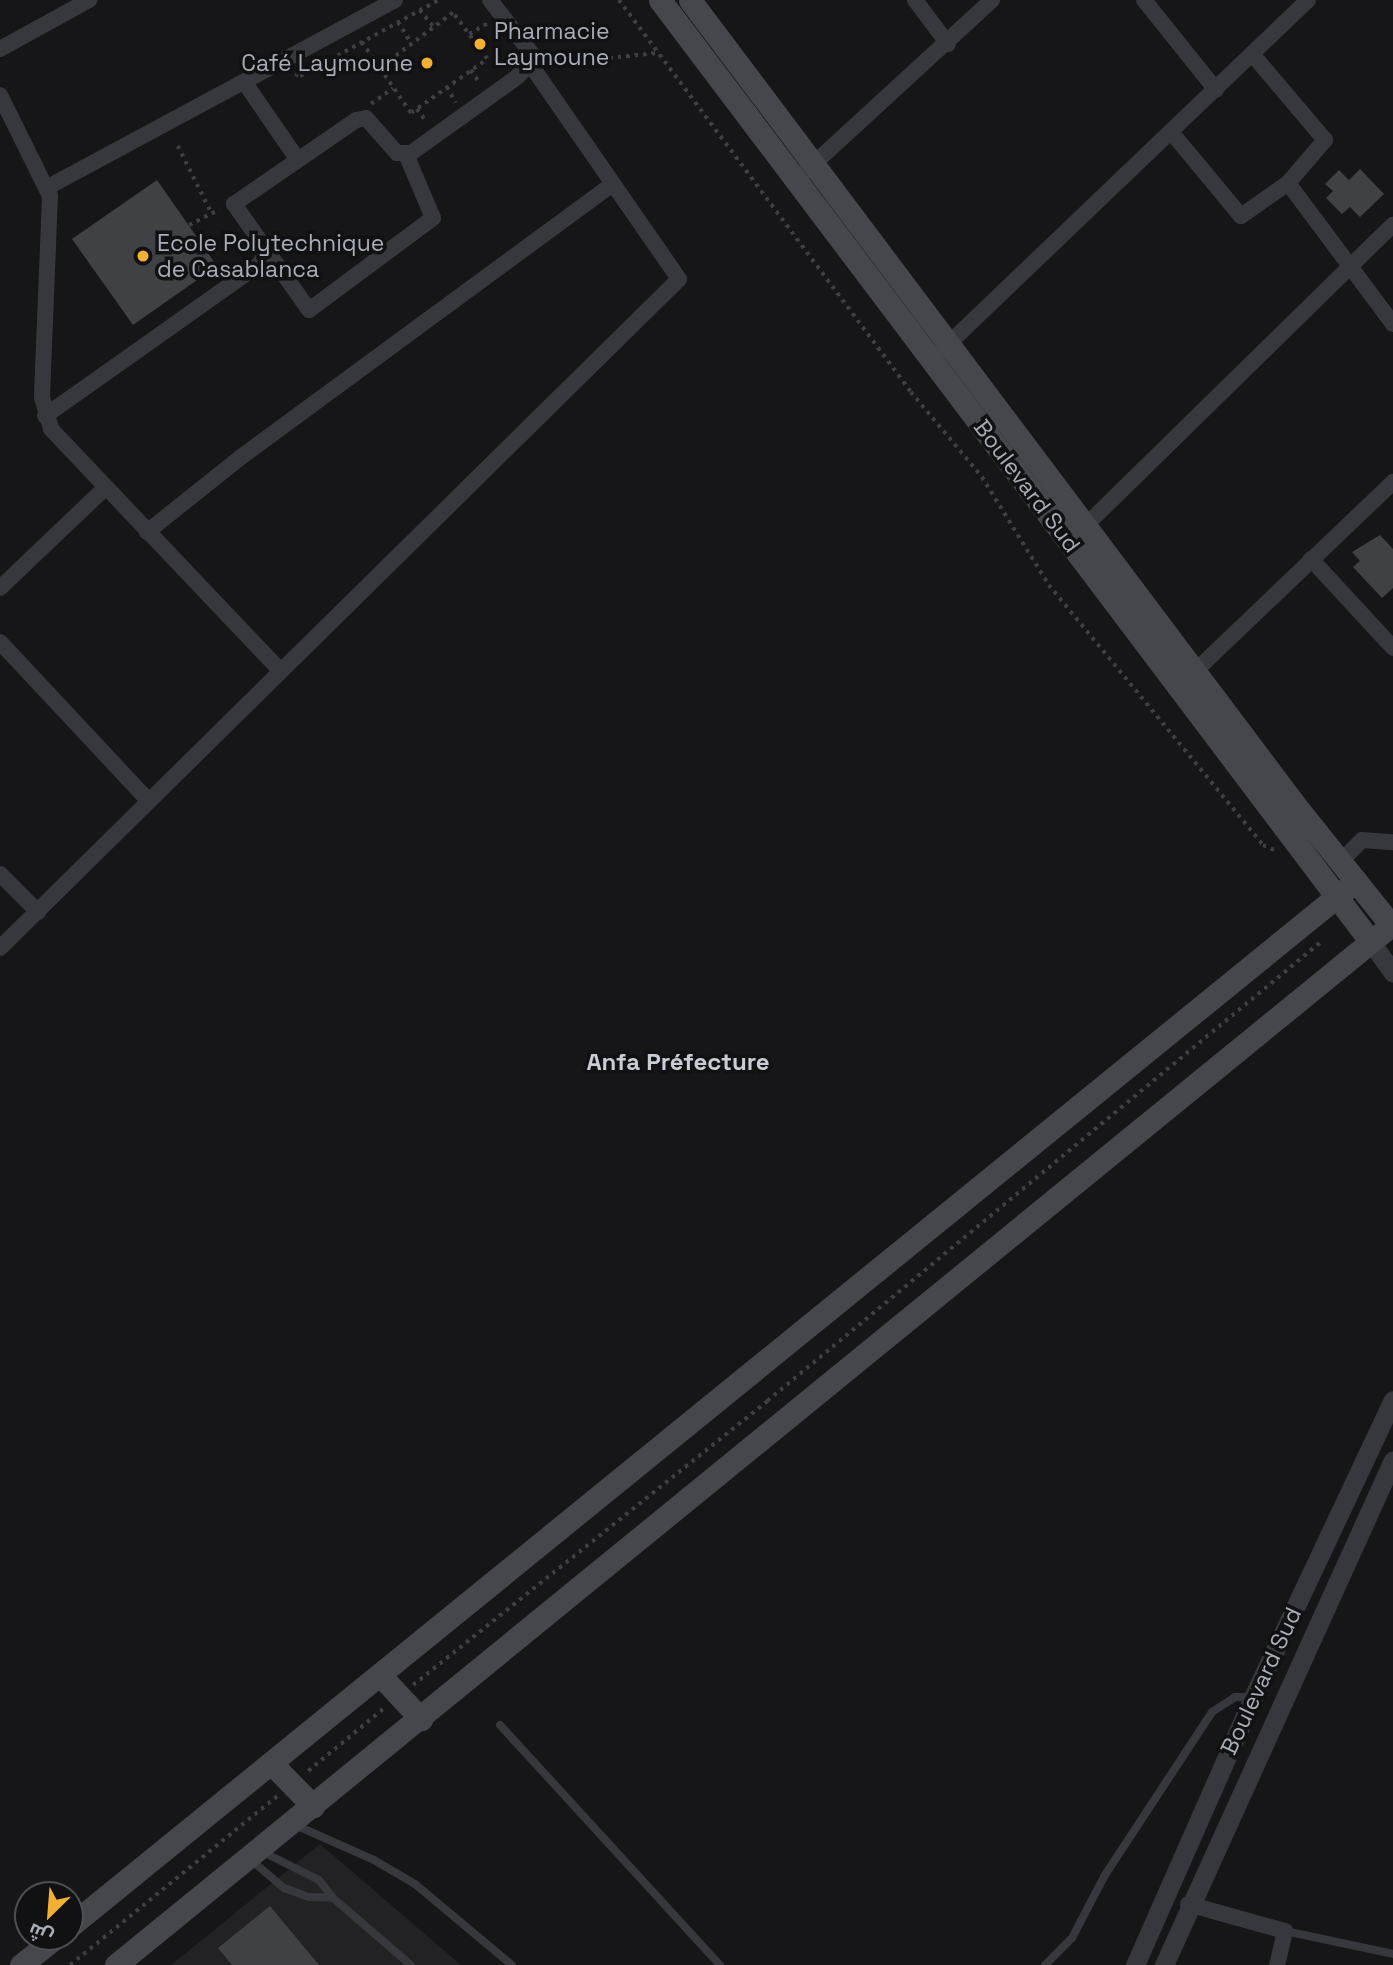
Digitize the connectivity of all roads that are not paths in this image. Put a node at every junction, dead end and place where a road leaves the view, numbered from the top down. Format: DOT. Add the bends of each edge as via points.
graph roads {
  1 [pos="89,0"];
  2 [pos="395,0"];
  3 [pos="490,0"];
  4 [pos="660,0"];
  5 [pos="690,0"];
  6 [pos="915,0"];
  7 [pos="992,0"];
  8 [pos="1143,0"];
  9 [pos="1308,0"];
  10 [pos="948,44"];
  11 [pos="0,49"];
  12 [pos="1252,54"];
  13 [pos="530,64"];
  14 [pos="245,83"];
  15 [pos="1216,90"];
  16 [pos="0,95"];
  17 [pos="1172,133"];
  18 [pos="406,154"];
  19 [pos="298,160"];
  20 [pos="814,165"];
  21 [pos="795,179"];
  22 [pos="1288,183"];
  23 [pos="613,184"];
  24 [pos="48,187"];
  25 [pos="1393,225"];
  26 [pos="266,252"];
  27 [pos="1349,268"];
  28 [pos="1393,324"];
  29 [pos="949,344"];
  30 [pos="932,360"];
  31 [pos="45,416"];
  32 [pos="1393,482"];
  33 [pos="105,488"];
  34 [pos="147,533"];
  35 [pos="1078,534"];
  36 [pos="1311,559"];
  37 [pos="0,588"];
  38 [pos="0,642"];
  39 [pos="1393,648"];
  40 [pos="279,669"];
  41 [pos="1186,679"];
  42 [pos="148,800"];
  43 [pos="1393,842"];
  44 [pos="1340,862"];
  45 [pos="0,874"];
  46 [pos="1356,881"];
  47 [pos="1336,896"];
  48 [pos="38,912"];
  49 [pos="1392,926"];
  50 [pos="1370,941"];
  51 [pos="0,948"];
  52 [pos="1393,973"];
  53 [pos="1393,1399"];
  54 [pos="1393,1460"];
  55 [pos="381,1676"];
  56 [pos="1253,1697"];
  57 [pos="421,1720"];
  58 [pos="500,1725"];
  59 [pos="272,1764"];
  60 [pos="313,1806"];
  61 [pos="292,1824"];
  62 [pos="254,1854"];
  63 [pos="332,1898"];
  64 [pos="1188,1905"];
  65 [pos="84,1915"];
  66 [pos="1285,1931"];
  67 [pos="38,1951"];
  68 [pos="1393,1954"];
  69 [pos="21,1965"];
  70 [pos="116,1965"];
  71 [pos="411,1965"];
  72 [pos="512,1965"];
  73 [pos="720,1965"];
  74 [pos="1045,1965"];
  75 [pos="1135,1965"];
  76 [pos="1164,1965"];
  77 [pos="1278,1965"];
  1 -- 11 [label="street"];
  2 -- 14 [label="street"];
  3 -- 13 [label="street" via="530,50"];
  4 -- 21 [label="main road, Boulevard Sud"];
  5 -- 20 [label="main road, Boulevard Sud"];
  6 -- 10 [label="street"];
  7 -- 10 [label="street"];
  8 -- 15 [label="street"];
  9 -- 12 [label="street"];
  10 -- 20 [label="street"];
  12 -- 15 [label="street"];
  12 -- 22 [label="street" via="1325,140"];
  13 -- 18 [label="street"];
  13 -- 23 [label="street"];
  14 -- 19 [label="street"];
  14 -- 24 [label="street"];
  15 -- 17 [label="street"];
  16 -- 24 [label="street"];
  17 -- 22 [label="street" via="1241,216"];
  17 -- 29 [label="street"];
  18 -- 19 [label="street" via="397,153 366,118 356,120"];
  18 -- 26 [label="street" via="433,218 309,310"];
  19 -- 26 [label="street" via="234,204"];
  20 -- 21 [label="street"];
  20 -- 29 [label="main road, Boulevard Sud"];
  21 -- 30 [label="main road, Boulevard Sud"];
  22 -- 27 [label="street"];
  23 -- 34 [label="street" via="241,457"];
  23 -- 40 [label="street" via="679,279"];
  24 -- 31 [label="street"];
  25 -- 27 [label="street"];
  26 -- 31 [label="street" via="260,264"];
  27 -- 28 [label="street"];
  27 -- 35 [label="street"];
  29 -- 30 [label="street"];
  29 -- 35 [label="main road, Boulevard Sud"];
  30 -- 35 [label="main road, Boulevard Sud"];
  31 -- 33 [label="street" via="58,440"];
  32 -- 36 [label="street"];
  33 -- 34 [label="street"];
  33 -- 37 [label="street"];
  34 -- 40 [label="street"];
  35 -- 41 [label="main road, Boulevard Sud"];
  36 -- 39 [label="street"];
  36 -- 41 [label="street"];
  38 -- 42 [label="street"];
  40 -- 42 [label="street"];
  41 -- 44 [label="main road, Boulevard Sud"];
  41 -- 47 [label="main road, Boulevard Sud"];
  42 -- 48 [label="street"];
  43 -- 44 [label="street" via="1362,840"];
  44 -- 46 [label="main road, Boulevard Sud"];
  45 -- 48 [label="street"];
  46 -- 47 [label="main road"];
  46 -- 49 [label="main road, Boulevard Sud"];
  47 -- 50 [label="main road, Boulevard Sud"];
  47 -- 55 [label="main road"];
  48 -- 51 [label="street"];
  49 -- 50 [label="main road"];
  50 -- 52 [label="street, Boulevard Sud"];
  50 -- 57 [label="main road"];
  53 -- 56 [label="street, Boulevard Sud"];
  54 -- 64 [label="street, Boulevard Sud"];
  55 -- 57 [label="main road"];
  55 -- 59 [label="main road"];
  56 -- 74 [label="lane" via="1235,1697 1212,1712 1105,1875 1072,1938"];
  56 -- 75 [label="street, Boulevard Sud"];
  57 -- 60 [label="main road"];
  58 -- 73 [label="lane"];
  59 -- 60 [label="main road"];
  59 -- 65 [label="main road"];
  60 -- 61 [label="main road"];
  61 -- 62 [label="main road"];
  61 -- 72 [label="lane" via="374,1860 415,1884"];
  62 -- 63 [label="lane" via="319,1880"];
  62 -- 63 [label="lane" via="285,1888 309,1897"];
  62 -- 70 [label="main road"];
  63 -- 71 [label="lane"];
  64 -- 66 [label="street"];
  64 -- 76 [label="street, Boulevard Sud"];
  66 -- 68 [label="lane"];
  66 -- 77 [label="street"];
  67 -- 69 [label="main road"];
}
